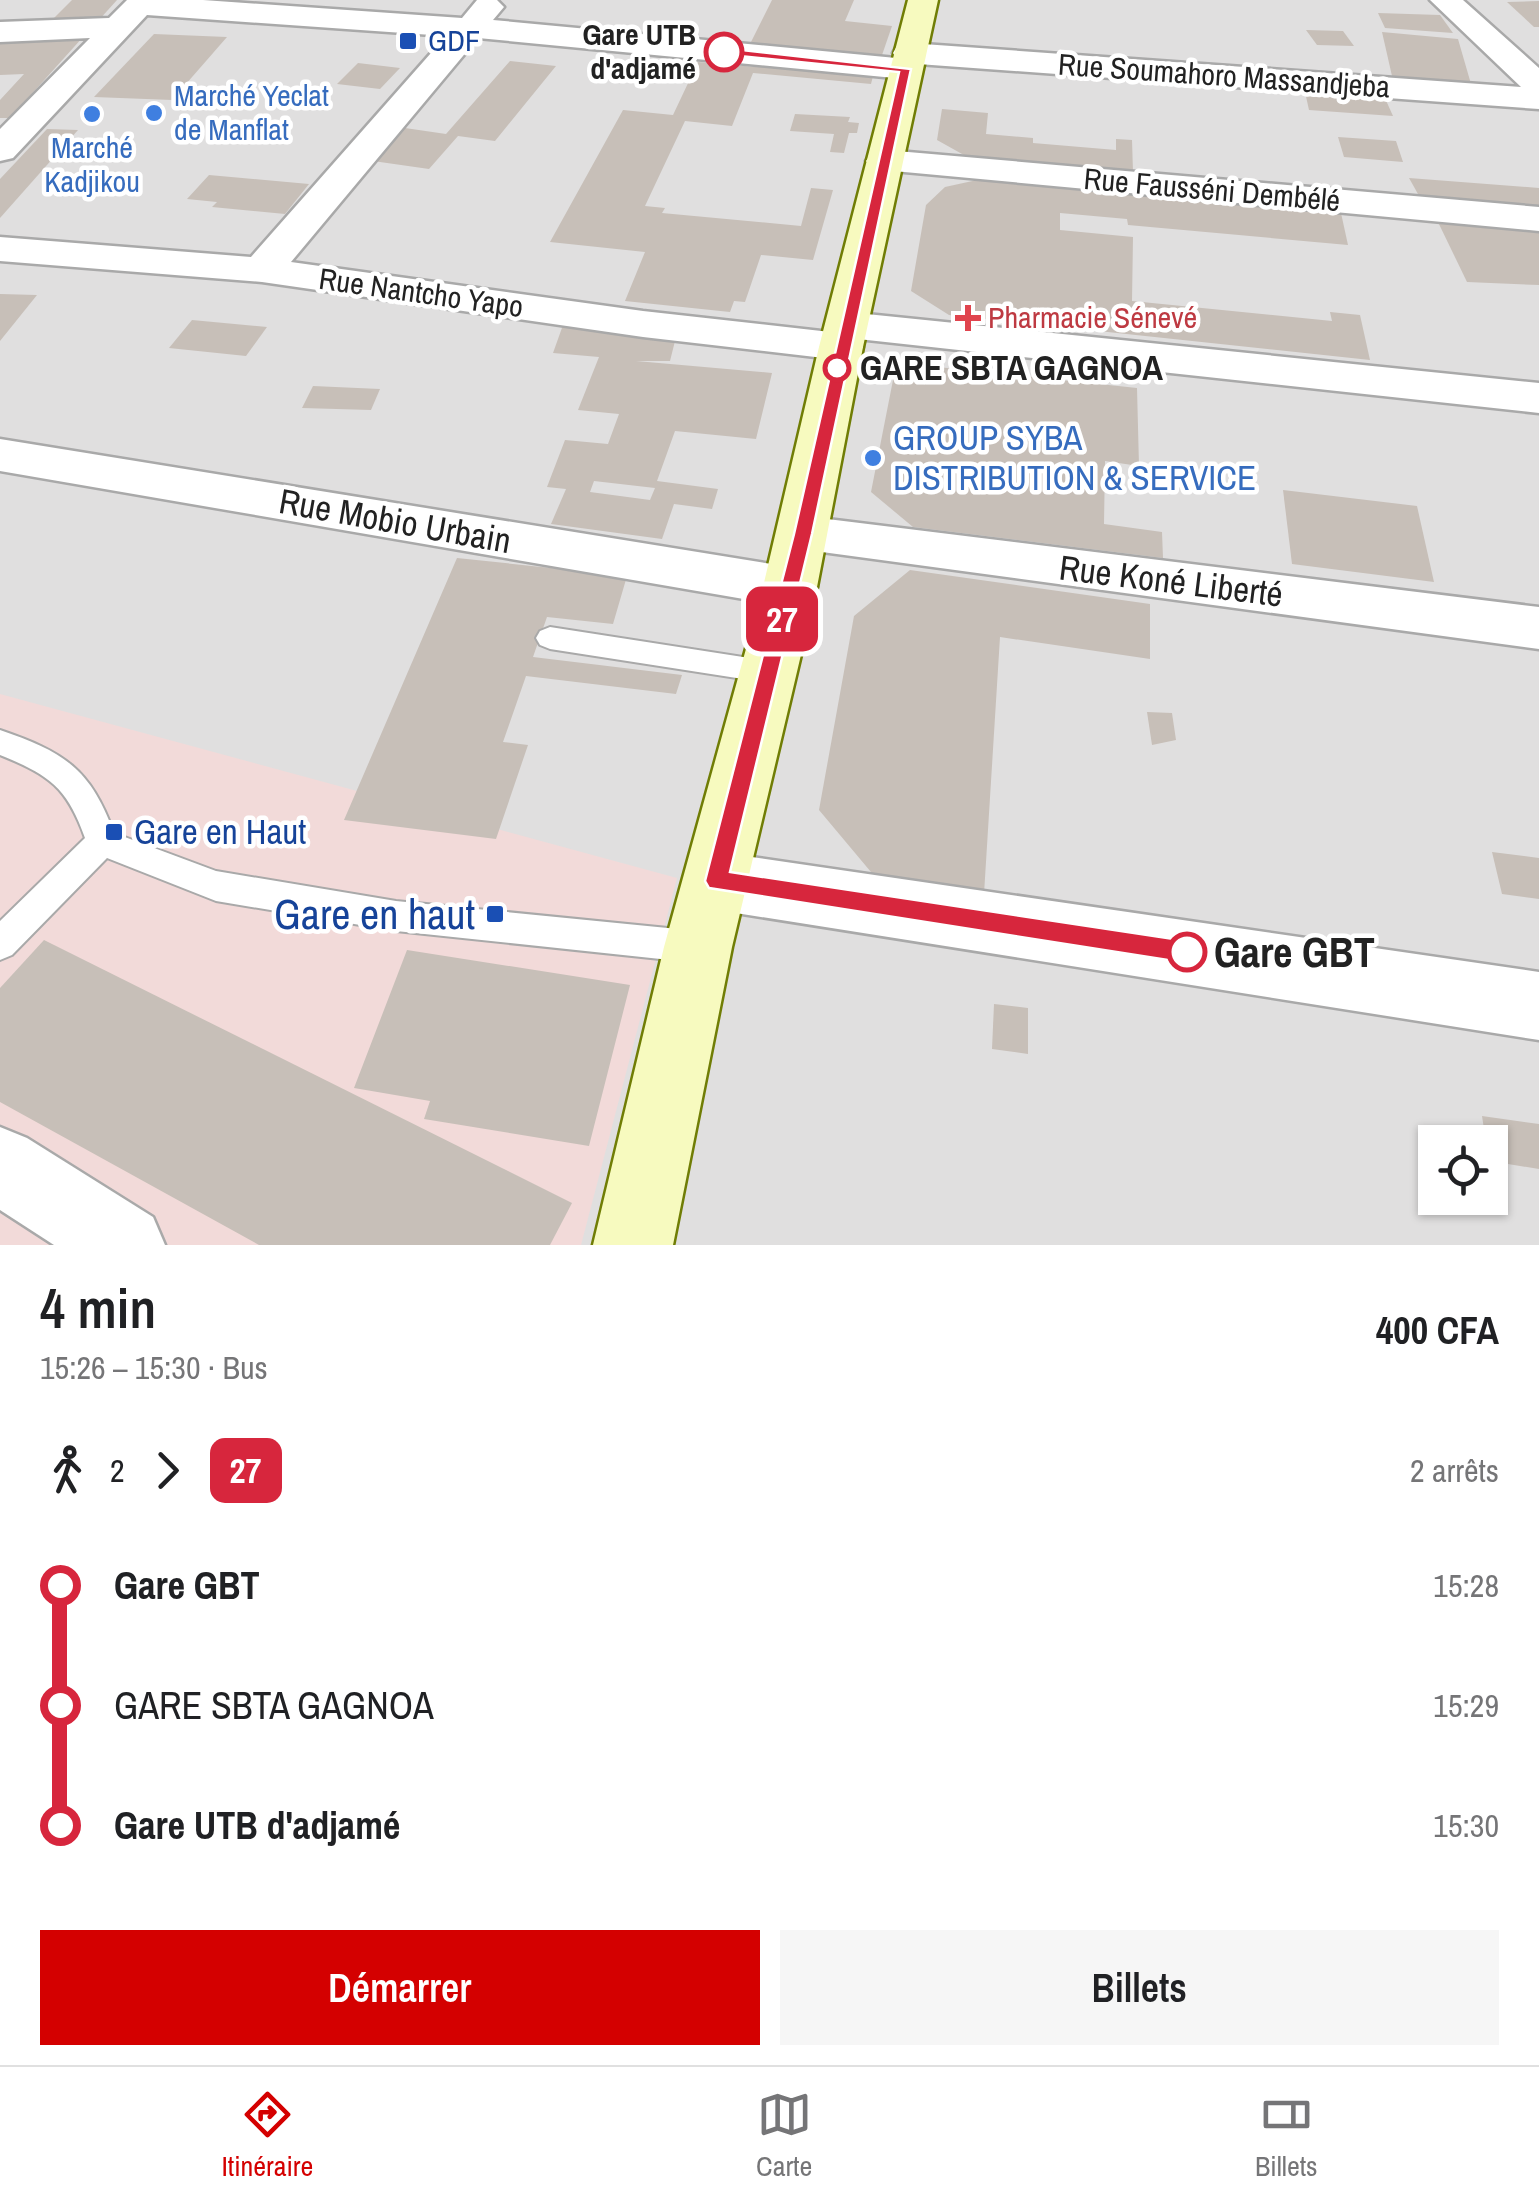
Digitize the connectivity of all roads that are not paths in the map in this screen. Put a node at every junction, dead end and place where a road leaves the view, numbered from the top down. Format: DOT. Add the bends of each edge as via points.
graph roads {
  1 [pos="923,0"];
  2 [pos="1445,0"];
  3 [pos="134,11"];
  4 [pos="483,14"];
  5 [pos="0,32"];
  6 [pos="907,61"];
  7 [pos="1539,86"];
  8 [pos="1539,100"];
  9 [pos="7,135"];
  10 [pos="885,161"];
  11 [pos="1539,219"];
  12 [pos="0,248"];
  13 [pos="262,270"];
  14 [pos="844,336"];
  15 [pos="1539,398"];
  16 [pos="0,454"];
  17 [pos="803,534"];
  18 [pos="790,588"];
  19 [pos="1539,628"];
  20 [pos="550,638"];
  21 [pos="769,672"];
  22 [pos="0,742"];
  23 [pos="102,842"];
  24 [pos="707,914"];
  25 [pos="0,944"];
  26 [pos="1539,1006"];
  27 [pos="0,1165"];
  28 [pos="125,1245"];
  29 [pos="633,1245"];
  1 -- 6 [label="street"];
  2 -- 7 [label="street"];
  3 -- 4 [label="street, Rue Soumahoro Massandjeba"];
  3 -- 5 [label="street, Rue Soumahoro Massandjeba"];
  3 -- 9 [label="street"];
  4 -- 6 [label="street, Rue Soumahoro Massandjeba"];
  4 -- 13 [label="street"];
  6 -- 8 [label="street, Rue Soumahoro Massandjeba"];
  6 -- 10 [label="street"];
  10 -- 11 [label="street, Rue Fausséni Dembélé"];
  10 -- 14 [label="street"];
  12 -- 13 [label="street, Rue Nantcho Yapo"];
  13 -- 14 [label="street, Rue Nantcho Yapo" via="643,324"];
  14 -- 15 [label="street, Rue Nantcho Yapo"];
  14 -- 17 [label="street"];
  16 -- 18 [label="street, Rue Mobio Urbain"];
  17 -- 18 [label="street"];
  17 -- 19 [label="street, Rue Koné Liberté"];
  18 -- 21 [label="street"];
  20 -- 21 [label="lane"];
  21 -- 24 [label="street"];
  22 -- 23 [label="lane" via="59,766 88,800"];
  23 -- 24 [label="lane" via="216,886 396,916"];
  23 -- 25 [label="lane"];
  24 -- 26 [label="street"];
  24 -- 29 [label="street"];
  27 -- 28 [label="street"];
}
